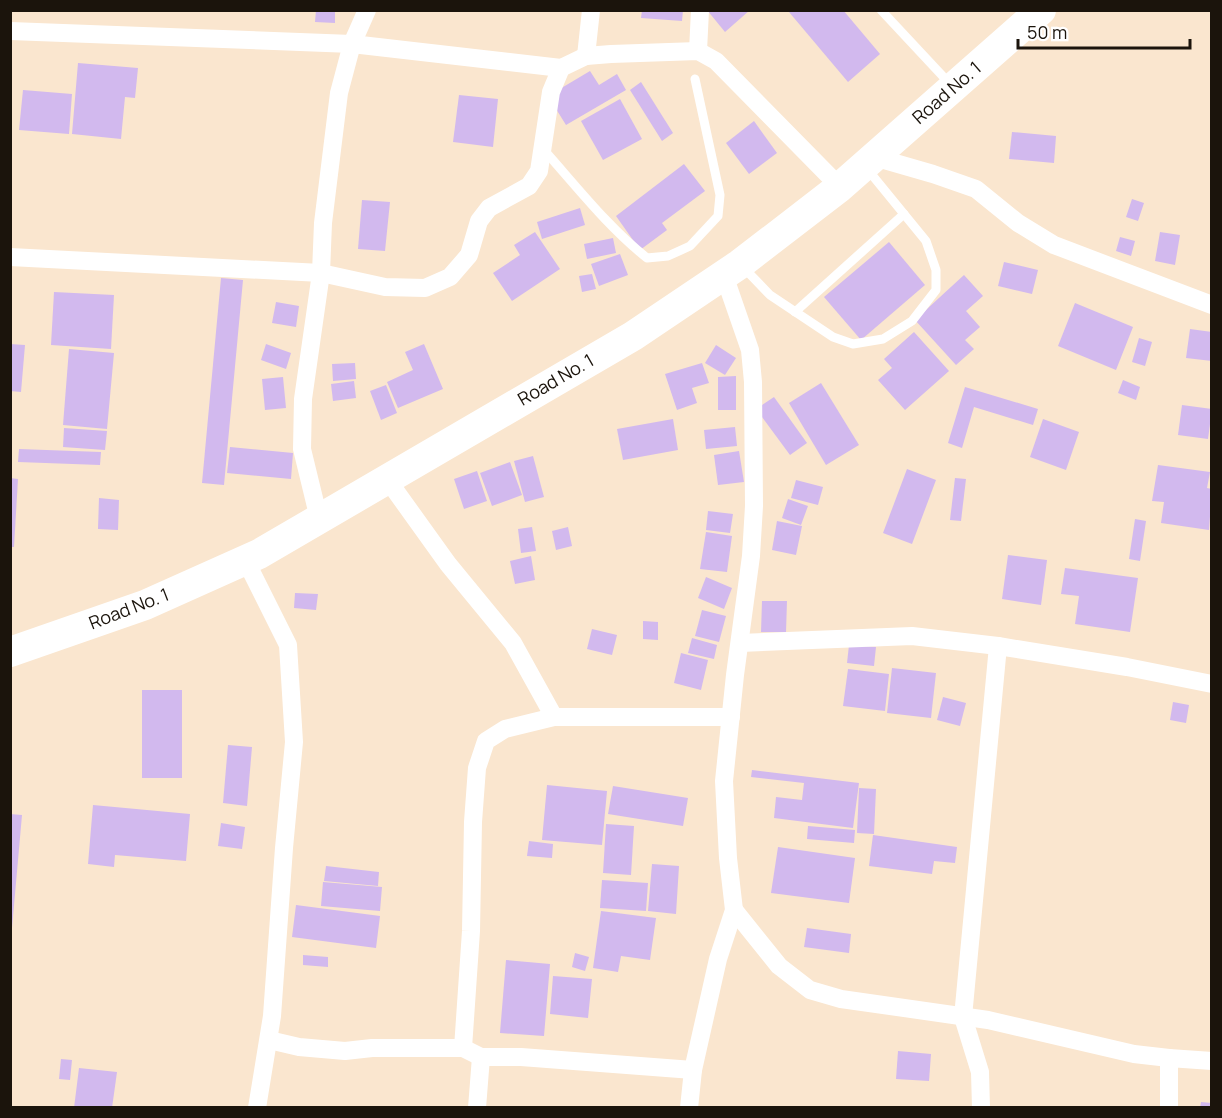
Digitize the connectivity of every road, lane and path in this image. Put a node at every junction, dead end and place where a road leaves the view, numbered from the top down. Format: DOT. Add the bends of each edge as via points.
graph roads {
  1 [pos="368,10"];
  2 [pos="591,10"];
  3 [pos="700,10"];
  4 [pos="881,10"];
  5 [pos="1041,10"];
  6 [pos="10,31"];
  7 [pos="352,44"];
  8 [pos="698,51"];
  9 [pos="586,56"];
  10 [pos="561,68"];
  11 [pos="695,78"];
  12 [pos="953,87"];
  13 [pos="544,150"];
  14 [pos="869,161"];
  15 [pos="840,187"];
  16 [pos="904,214"];
  17 [pos="10,257"];
  18 [pos="732,270"];
  19 [pos="321,273"];
  20 [pos="1212,305"];
  21 [pos="795,312"];
  22 [pos="387,479"];
  23 [pos="319,519"];
  24 [pos="245,559"];
  25 [pos="740,643"];
  26 [pos="998,646"];
  27 [pos="10,652"];
  28 [pos="1212,684"];
  29 [pos="554,717"];
  30 [pos="731,717"];
  31 [pos="734,910"];
  32 [pos="963,1017"];
  33 [pos="269,1040"];
  34 [pos="463,1048"];
  35 [pos="481,1057"];
  36 [pos="1169,1058"];
  37 [pos="1212,1061"];
  38 [pos="693,1070"];
  39 [pos="257,1107"];
  40 [pos="477,1107"];
  41 [pos="689,1107"];
  42 [pos="981,1107"];
  43 [pos="1169,1107"];
  1 -- 7 [label="street"];
  2 -- 9 [label="street"];
  3 -- 8 [label="street"];
  4 -- 12 [label="lane"];
  5 -- 12 [label="highway, Road No. 1"];
  6 -- 7 [label="street"];
  7 -- 10 [label="street"];
  7 -- 19 [label="street" via="330,152"];
  8 -- 9 [label="street"];
  8 -- 15 [label="street" via="716,60"];
  9 -- 10 [label="street"];
  10 -- 13 [label="street" via="551,92"];
  11 -- 13 [label="lane" via="720,195 718,216 690,246 668,256 647,258 608,222"];
  12 -- 14 [label="highway, Road No. 1"];
  13 -- 19 [label="street" via="539,171 529,186 489,208 479,221 469,255 450,277 425,288 385,287"];
  14 -- 15 [label="highway, Road No. 1"];
  14 -- 16 [label="lane"];
  14 -- 20 [label="street" via="933,174 976,189 1018,223 1054,245"];
  15 -- 18 [label="highway, Road No. 1"];
  16 -- 21 [label="lane"];
  16 -- 21 [label="lane" via="926,241 936,270 936,290 912,321 883,339 853,344 833,338"];
  17 -- 19 [label="street"];
  18 -- 21 [label="lane"];
  18 -- 22 [label="highway, Road No. 1" via="633,336"];
  18 -- 25 [label="street" via="753,382 752,556"];
  19 -- 23 [label="street" via="303,409 302,448"];
  22 -- 23 [label="highway, Road No. 1"];
  22 -- 29 [label="street" via="448,564 513,643"];
  23 -- 24 [label="highway, Road No. 1"];
  24 -- 27 [label="highway, Road No. 1" via="145,605"];
  24 -- 33 [label="street" via="288,645 294,742"];
  25 -- 26 [label="street" via="912,636"];
  25 -- 30 [label="street"];
  26 -- 28 [label="street"];
  26 -- 32 [label="street"];
  29 -- 30 [label="street"];
  29 -- 34 [label="street" via="505,729 486,741 477,768"];
  30 -- 31 [label="street" via="724,781"];
  31 -- 32 [label="street" via="779,966 810,990 841,999"];
  31 -- 38 [label="street" via="717,959"];
  32 -- 36 [label="street"];
  32 -- 42 [label="street" via="980,1072"];
  33 -- 34 [label="street" via="345,1051"];
  33 -- 39 [label="street"];
  34 -- 35 [label="street"];
  35 -- 38 [label="street"];
  35 -- 40 [label="street"];
  36 -- 37 [label="street"];
  36 -- 43 [label="street"];
  38 -- 41 [label="street"];
}
